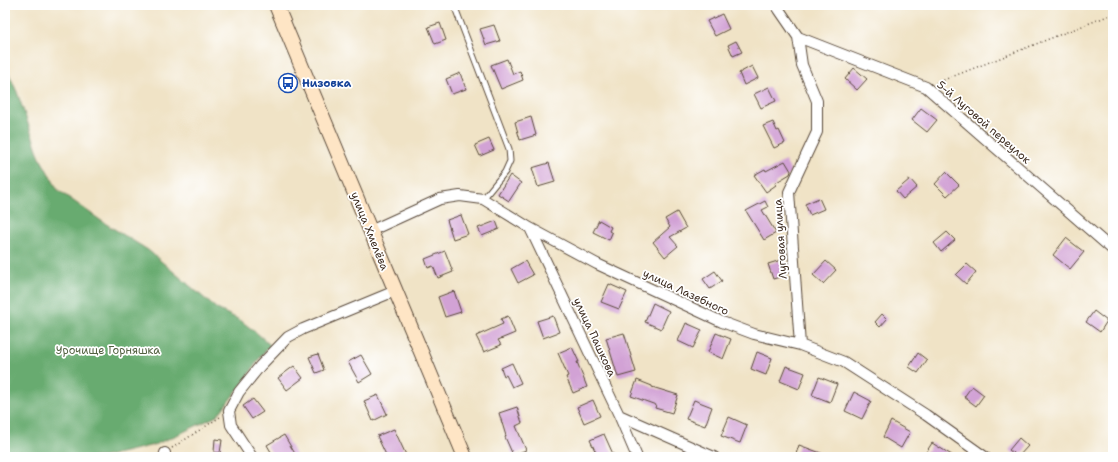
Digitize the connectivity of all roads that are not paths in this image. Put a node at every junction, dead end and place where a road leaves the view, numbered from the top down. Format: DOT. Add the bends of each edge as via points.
graph roads {
  1 [pos="266,5"];
  2 [pos="276,5"];
  3 [pos="454,5"];
  4 [pos="776,5"];
  5 [pos="798,37"];
  6 [pos="483,199"];
  7 [pos="530,228"];
  8 [pos="370,231"];
  9 [pos="1113,250"];
  10 [pos="395,291"];
  11 [pos="800,345"];
  12 [pos="619,415"];
  13 [pos="252,457"];
  14 [pos="466,457"];
  15 [pos="637,457"];
  16 [pos="714,457"];
  17 [pos="985,457"];
  1 -- 8 [label="main road" via="347,186"];
  2 -- 8 [label="main road, улица Хмелёва"];
  3 -- 6 [label="lane" via="509,149 510,161 505,172"];
  4 -- 5 [label="street, Луговая улица"];
  5 -- 9 [label="street, 5-й Луговой переулок" via="926,87"];
  5 -- 11 [label="street, Луговая улица" via="802,65 817,101 817,132 789,192"];
  6 -- 7 [label="street, улица Лазебного"];
  6 -- 8 [label="street, улица Лазебного" via="460,196 440,199"];
  7 -- 11 [label="street, улица Лазебного" via="597,264 722,322 754,334"];
  7 -- 12 [label="street, улица Пашкова"];
  8 -- 10 [label="main road, улица Хмелёва"];
  10 -- 13 [label="street" via="303,328 288,338 260,366 239,392 229,411 231,425"];
  10 -- 14 [label="main road, улица Хмелёва"];
  11 -- 17 [label="street, улица Лазебного" via="844,362"];
  12 -- 15 [label="street, улица Пашкова"];
  12 -- 16 [label="street"];
}
